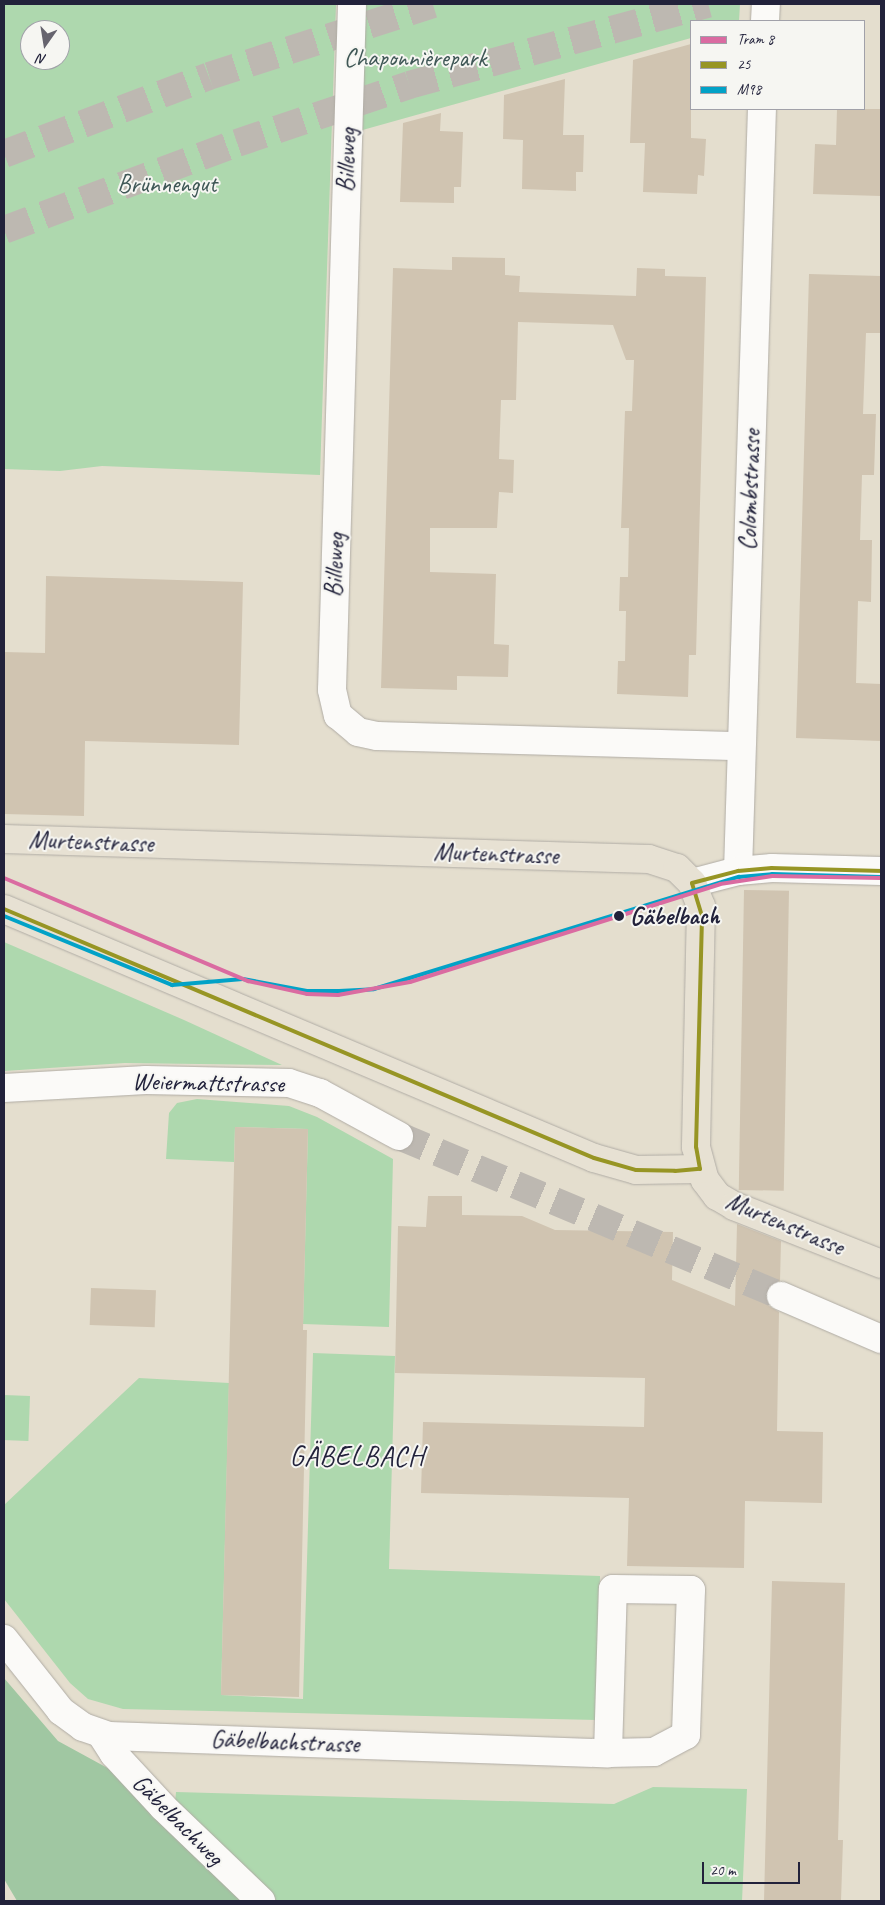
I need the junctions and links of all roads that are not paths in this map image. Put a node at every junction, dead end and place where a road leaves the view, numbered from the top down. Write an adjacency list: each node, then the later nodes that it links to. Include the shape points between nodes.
1 (352, 4): 5 (street, Billeweg, via 332,690 338,715 358,732 377,736)
2 (766, 4): 3 (street)
3 (765, 20)
4 (762, 110): 5 (street, Colombstrasse)
5 (741, 746): 7 (street, Colombstrasse)
6 (4, 839): 9 (main road, Murtenstrasse, via 649,859 677,868)
7 (738, 871): 8 (street, via 772,868); 9 (street)
8 (881, 871)
9 (692, 882): 13 (main road, Murtenstrasse, via 702,916 696,1147)
10 (4, 909): 13 (main road, Murtenstrasse, via 601,1161 636,1170)
11 (4, 1088): 12 (street, Weiermattstrasse, via 146,1080 289,1084 320,1093)
12 (399, 1136)
13 (700, 1169): 14 (main road, Murtenstrasse, via 711,1189 726,1202)
14 (881, 1264)
15 (781, 1296): 16 (street)
16 (881, 1339)
17 (4, 1639): 18 (street, Gäbelbachstrasse, via 62,1711 76,1723)
18 (101, 1734): 19 (street, Gäbelbachstrasse, via 128,1738); 20 (street, Gäbelbachweg, via 114,1754 163,1806)
19 (608, 1753): 19 (street, Gäbelbachstrasse, via 654,1752 686,1735 690,1590 613,1589)
20 (261, 1901)

